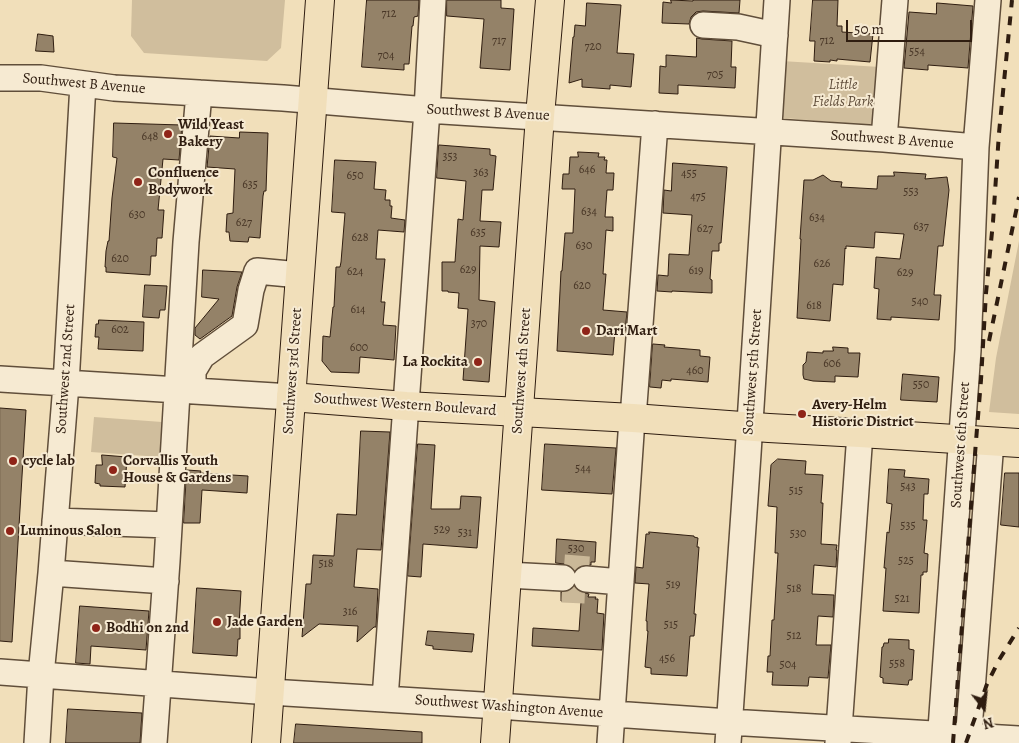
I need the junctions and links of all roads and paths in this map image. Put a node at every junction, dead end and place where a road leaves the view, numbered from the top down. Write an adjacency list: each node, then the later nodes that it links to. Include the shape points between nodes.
1 (320, 0): 12 (main road, Southwest 3rd Street)
2 (433, 0): 13 (street)
3 (550, 0): 14 (main road, Southwest 4th Street)
4 (777, 0): 8 (street, Southwest 5th Street)
5 (895, 0): 17 (street)
6 (988, 0): 18 (street, Southwest 6th Street)
7 (703, 25): 8 (street, via 738,27)
8 (774, 35): 16 (street, Southwest 5th Street)
9 (0, 78): 10 (street, Southwest B Avenue, via 40,78)
10 (83, 84): 11 (street, Southwest B Avenue); 21 (street, Southwest 2nd Street)
11 (199, 94): 12 (street, Southwest B Avenue); 22 (street, via 186,242)
12 (313, 101): 13 (street, Southwest B Avenue); 19 (main road, Southwest 3rd Street)
13 (427, 110): 14 (street, Southwest B Avenue); 24 (street)
14 (540, 116): 15 (street, Southwest B Avenue); 25 (main road, Southwest 4th Street)
15 (655, 124): 16 (street, Southwest B Avenue); 26 (street)
16 (768, 132): 17 (street, Southwest B Avenue); 27 (street, Southwest 5th Street)
17 (884, 139): 18 (street, Southwest B Avenue)
18 (976, 146): 29 (street, Southwest 6th Street)
19 (300, 275): 22 (street, via 257,271 244,325 202,356); 23 (main road, Southwest 3rd Street)
20 (0, 380): 21 (street, Southwest Western Boulevard)
21 (66, 384): 22 (street, Southwest Western Boulevard); 32 (street, Southwest 2nd Street)
22 (185, 390): 23 (street, Southwest Western Boulevard); 33 (street)
23 (291, 397): 24 (main road, Southwest Western Boulevard); 41 (main road, Southwest 3rd Street)
24 (406, 406): 25 (main road, Southwest Western Boulevard); 42 (street)
25 (519, 412): 26 (main road, Southwest Western Boulevard); 35 (main road, Southwest 4th Street)
26 (632, 418): 27 (main road, Southwest Western Boulevard); 37 (street)
27 (749, 427): 28 (main road, Southwest Western Boulevard); 45 (street, Southwest 5th Street)
28 (860, 432): 29 (main road, Southwest Western Boulevard); 46 (street)
29 (961, 440): 30 (main road, Southwest Western Boulevard); 47 (street, Southwest 6th Street)
30 (991, 441): 31 (main road, Southwest Western Boulevard); 48 (street, Southwest 6th Street)
31 (1019, 443)
32 (55, 521): 33 (street); 34 (street, Southwest 2nd Street)
33 (169, 525): 36 (street)
34 (51, 573): 36 (street); 39 (street, Southwest 2nd Street)
35 (507, 575): 37 (street); 43 (main road, Southwest 4th Street)
36 (166, 581): 40 (street)
37 (621, 582): 44 (street)
38 (0, 672): 39 (street, Southwest Washington Avenue)
39 (42, 675): 40 (street, Southwest Washington Avenue); 50 (street, Southwest 2nd Street)
40 (158, 684): 41 (street, Southwest Washington Avenue); 51 (street)
41 (270, 692): 42 (street, Southwest Washington Avenue); 52 (main road, Southwest 3rd Street)
42 (385, 699): 43 (street, Southwest Washington Avenue)
43 (498, 706): 44 (street, Southwest Washington Avenue); 53 (main road, Southwest 4th Street)
44 (612, 714): 45 (street, Southwest Washington Avenue); 54 (street)
45 (728, 733): 46 (street, Southwest Washington Avenue)
46 (839, 736): 47 (street, Southwest Washington Avenue)
47 (941, 739): 48 (street, Southwest Washington Avenue)
48 (968, 739): 49 (street, Southwest Washington Avenue)
49 (1019, 739)
50 (37, 743)
51 (154, 743)
52 (266, 743)
53 (495, 743)
54 (610, 743)

